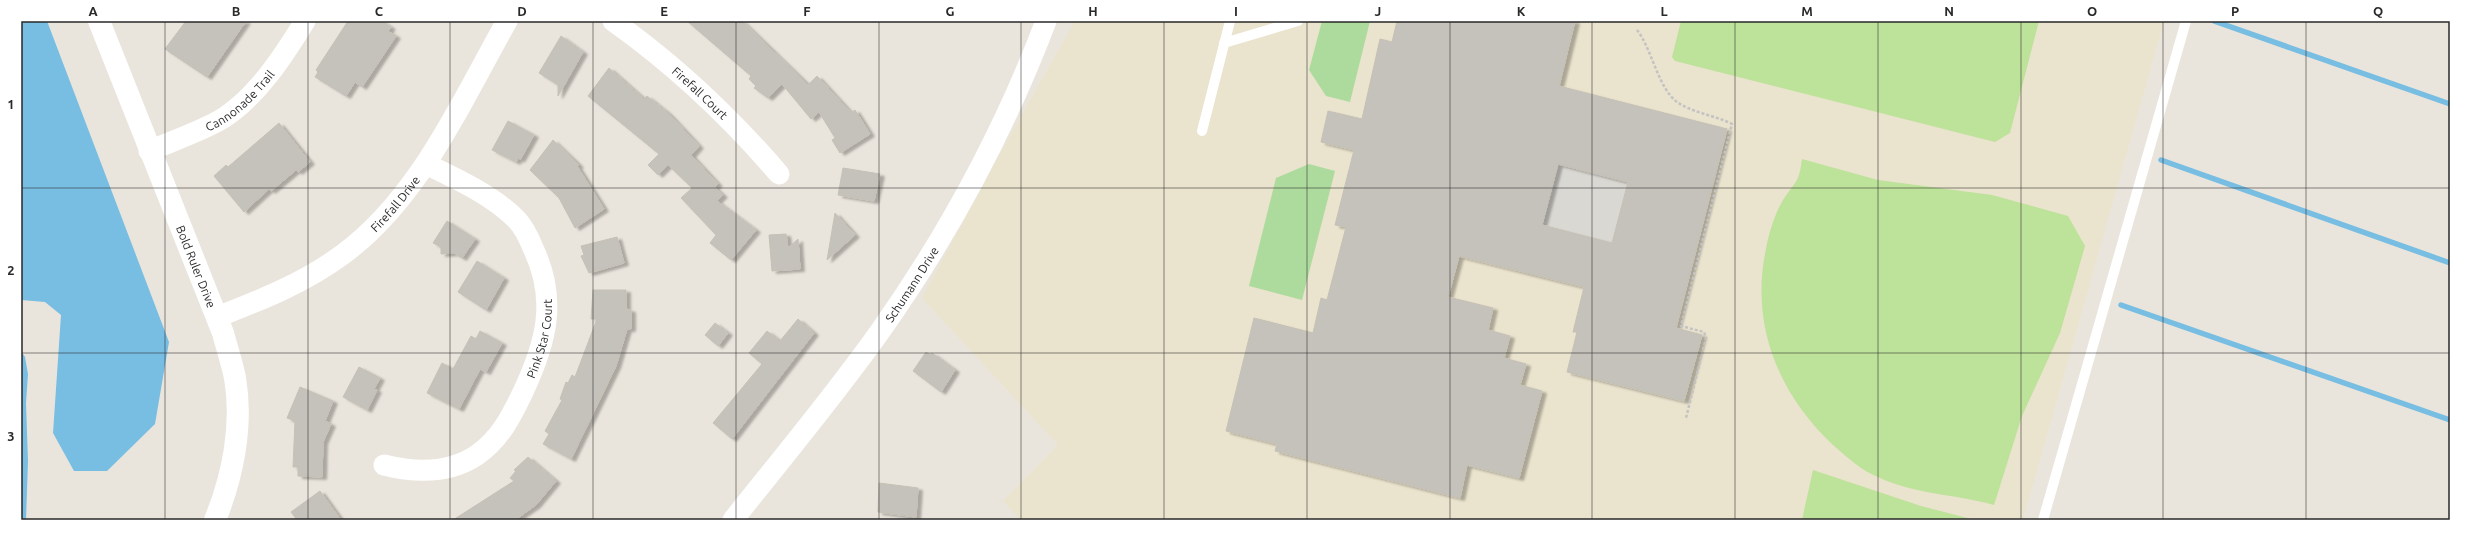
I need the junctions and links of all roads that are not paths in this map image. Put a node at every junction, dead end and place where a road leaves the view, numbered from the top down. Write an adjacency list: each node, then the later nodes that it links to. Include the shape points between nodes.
1 (98, 21): 11 (street, Bold Ruler Drive)
2 (305, 21): 11 (street, Cannonade Trail, via 272,71 225,117)
3 (506, 21): 12 (street, Firefall Drive)
4 (613, 21): 13 (street, Firefall Court, via 712,102 750,139)
5 (1046, 21): 17 (street, Schumann Drive, via 996,134 951,220 918,275 834,394)
6 (1230, 21): 9 (lane)
7 (1298, 21): 9 (lane)
8 (2186, 21): 18 (lane)
9 (1224, 43): 10 (lane)
10 (1202, 131)
11 (149, 151): 14 (street, Bold Ruler Drive)
12 (426, 164): 14 (street, Firefall Drive, via 386,216 342,255 289,287); 15 (street, Pink Star Court, via 489,198 517,220 538,258 544,277 547,301 545,336 538,359 511,418 493,442 462,463 442,469 404,470)
13 (780, 174)
14 (217, 317): 16 (street, Bold Ruler Drive, via 235,378 237,404 231,472)
15 (384, 465)
16 (215, 520)
17 (732, 520)
18 (2044, 520)

